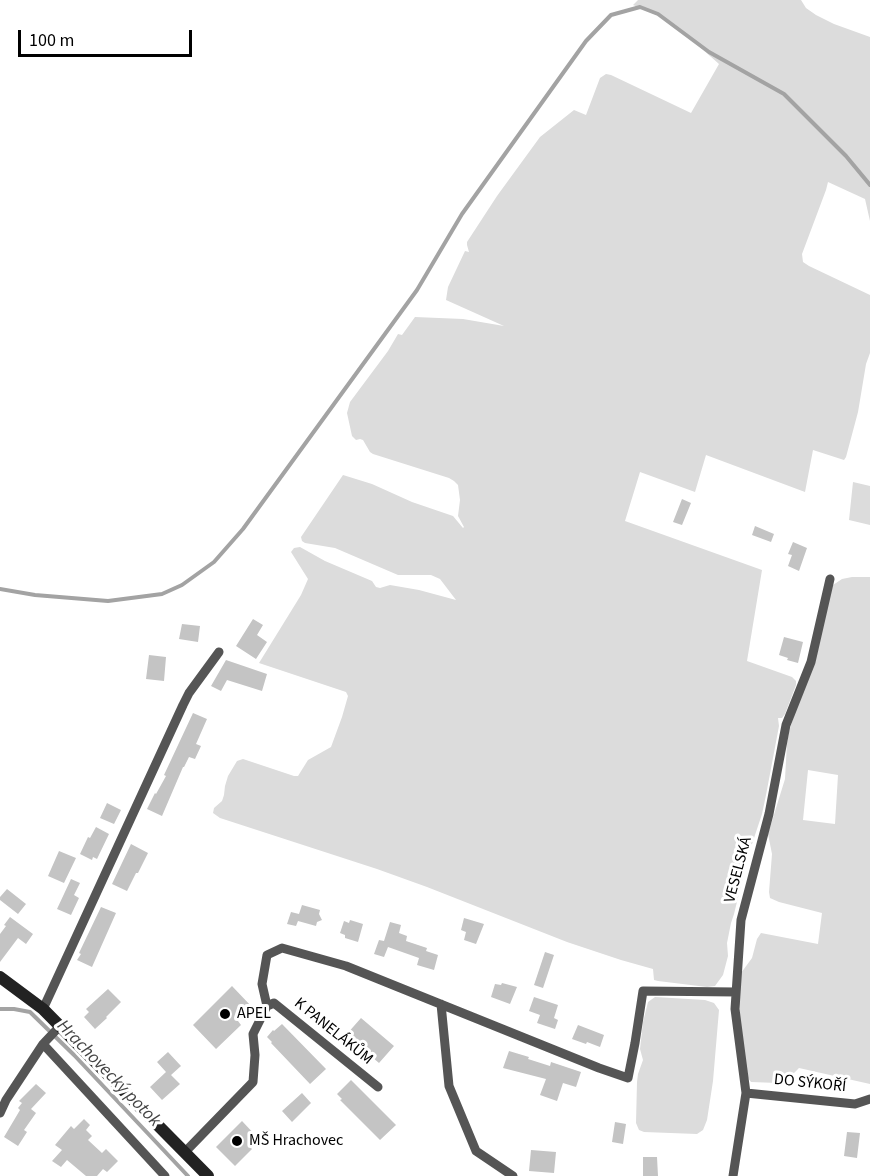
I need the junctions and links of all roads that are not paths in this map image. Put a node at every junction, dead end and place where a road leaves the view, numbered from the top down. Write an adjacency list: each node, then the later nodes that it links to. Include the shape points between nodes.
1 (830, 579): 4 (street, VESELSKÁ, via 810,662 786,725 769,814 741,920)
2 (219, 652): 7 (street, via 183,705)
3 (0, 977): 7 (street)
4 (736, 992): 5 (street, via 644,991 628,1078); 10 (street, VESELSKÁ)
5 (441, 1004): 6 (street, via 346,966 282,948 267,955 262,984); 16 (street, via 449,1086 476,1151)
6 (267, 1006): 9 (street, K PANELÁKŮM, via 274,1003); 13 (street, K PANELÁKŮM, via 253,1034 254,1082)
7 (43, 1009): 8 (street)
8 (52, 1034): 12 (street); 13 (street); 14 (street)
9 (378, 1087)
10 (746, 1093): 11 (street, DO SÝKOŘÍ, via 855,1104); 17 (street, VESELSKÁ)
11 (870, 1099)
12 (0, 1113)
13 (185, 1152): 15 (street)
14 (165, 1176)
15 (208, 1176)
16 (513, 1176)
17 (733, 1176)

